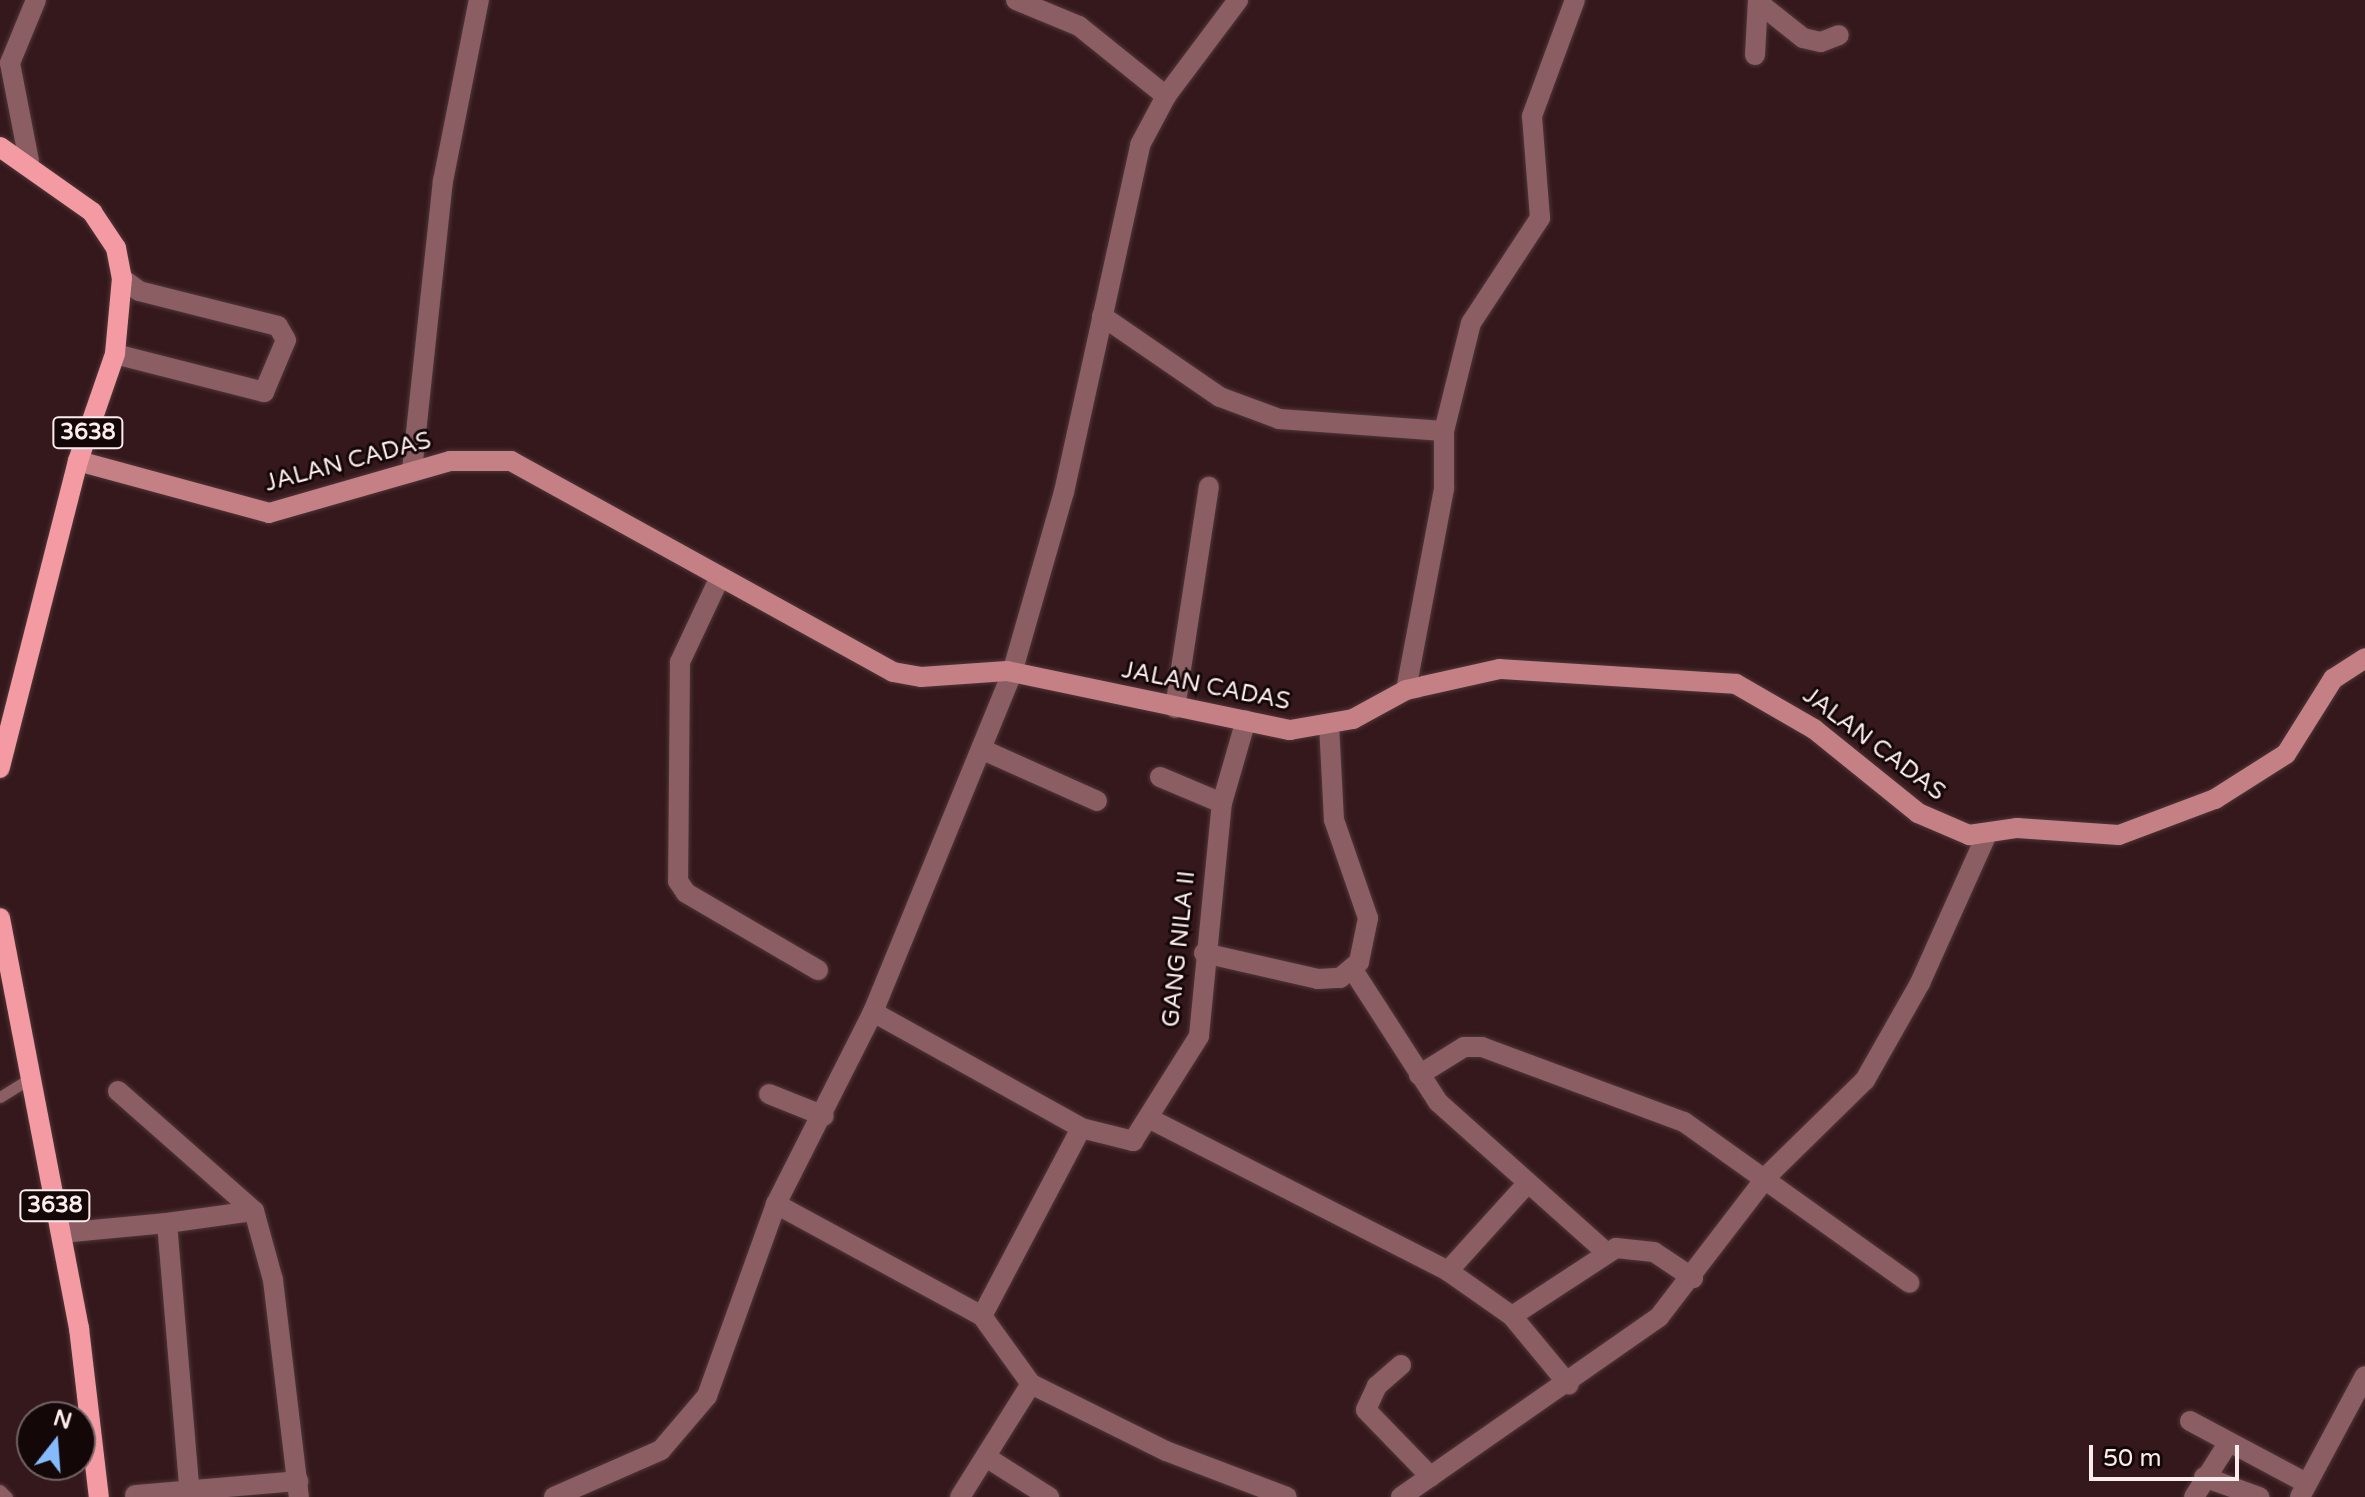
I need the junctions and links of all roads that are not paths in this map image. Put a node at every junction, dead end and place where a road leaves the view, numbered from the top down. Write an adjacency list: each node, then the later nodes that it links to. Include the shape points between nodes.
1 (36, 0): 12 (street, via 10,63)
2 (479, 0): 18 (street, via 443,181)
3 (1016, 0): 7 (street)
4 (1238, 0): 10 (street)
5 (1575, 0): 16 (street, via 1532,116 1537,228 1471,323)
6 (1758, 2): 8 (street, via 1803,38 1821,42); 9 (street)
7 (1050, 5): 10 (street)
8 (1839, 35)
9 (1755, 55)
10 (1166, 96): 14 (street, via 1140,145)
11 (0, 147): 12 (main road, 3638)
12 (29, 161): 13 (main road, 3638, via 92,212 116,248)
13 (122, 278): 15 (main road, 3638); 15 (street, via 139,291 278,326 286,340 264,392)
14 (1102, 316): 16 (street, via 1220,397 1279,419); 22 (street, via 1064,492)
15 (115, 354): 17 (main road, 3638)
16 (1444, 431): 23 (street, via 1435,547)
17 (78, 461): 18 (street, JALAN CADAS, via 269,513); 28 (main road, 3638)
18 (412, 470): 20 (street, JALAN CADAS, via 482,458 535,469 615,524)
19 (1209, 487): 24 (street)
20 (719, 579): 22 (street, JALAN CADAS, via 893,672); 35 (street, via 680,662 678,881 686,893)
21 (2365, 658): 32 (street, JALAN CADAS, via 2333,679 2286,754 2215,799 2119,835 2017,828)
22 (1012, 673): 24 (street, JALAN CADAS); 27 (street)
23 (1406, 690): 26 (street, JALAN CADAS); 32 (street, JALAN CADAS, via 1526,667 1736,684 1814,729 1952,834)
24 (1175, 708): 25 (street, JALAN CADAS)
25 (1246, 720): 26 (street, JALAN CADAS, via 1290,730); 31 (street, GANG NILA II)
26 (1329, 726): 36 (street, via 1334,820 1368,918 1365,948)
27 (981, 749): 30 (street); 37 (street)
28 (0, 768)
29 (1160, 777): 31 (street)
30 (1097, 801)
31 (1222, 803): 34 (street, GANG NILA II)
32 (1987, 834): 46 (street, via 1893,1038 1841,1109)
33 (0, 918): 39 (main road, 3638)
34 (1204, 953): 36 (street, via 1318,979); 44 (street, GANG NILA II, via 1202,1029)
35 (818, 970)
36 (1353, 970): 38 (street)
37 (873, 1012): 43 (street); 45 (street)
38 (1419, 1075): 46 (street, via 1464,1047 1482,1047 1684,1122); 47 (street, via 1463,1129)
39 (29, 1079): 42 (lane); 51 (main road, 3638)
40 (118, 1091): 49 (street)
41 (769, 1094): 43 (street)
42 (0, 1097)
43 (824, 1116): 48 (street)
44 (1150, 1119): 45 (street, GANG NILA II, via 1126,1143); 53 (street)
45 (1081, 1128): 56 (street)
46 (1767, 1176): 54 (street); 55 (street)
47 (1527, 1184): 52 (street); 53 (street)
48 (776, 1204): 56 (street); 74 (street, via 707,1396 682,1430 635,1466)
49 (254, 1211): 50 (street); 67 (street, via 273,1280)
50 (167, 1223): 51 (street); 70 (street)
51 (61, 1233): 73 (main road, 3638)
52 (1606, 1252): 54 (street, via 1641,1248); 57 (street)
53 (1448, 1271): 57 (street)
54 (1693, 1278): 61 (street, via 1659,1317)
55 (1910, 1283)
56 (982, 1316): 60 (street)
57 (1512, 1316): 61 (street)
58 (1401, 1365): 65 (street, via 1377,1386 1366,1410)
59 (2365, 1376): 69 (street)
60 (1031, 1384): 64 (street); 77 (street, via 1166,1451)
61 (1569, 1385): 65 (street)
62 (2190, 1421): 63 (street)
63 (2227, 1445): 66 (street); 69 (street)
64 (986, 1457): 75 (street); 76 (street)
65 (1431, 1477): 78 (street)
66 (2204, 1477): 79 (street); 80 (street)
67 (299, 1489): 70 (street)
68 (0, 1490): 72 (lane)
69 (2303, 1490)
70 (190, 1493): 71 (street)
71 (135, 1495)
72 (7, 1497)
73 (99, 1497)
74 (554, 1497)
75 (960, 1497)
76 (1049, 1497)
77 (1287, 1497)
78 (1401, 1497)
79 (2194, 1497)
80 (2259, 1497)

